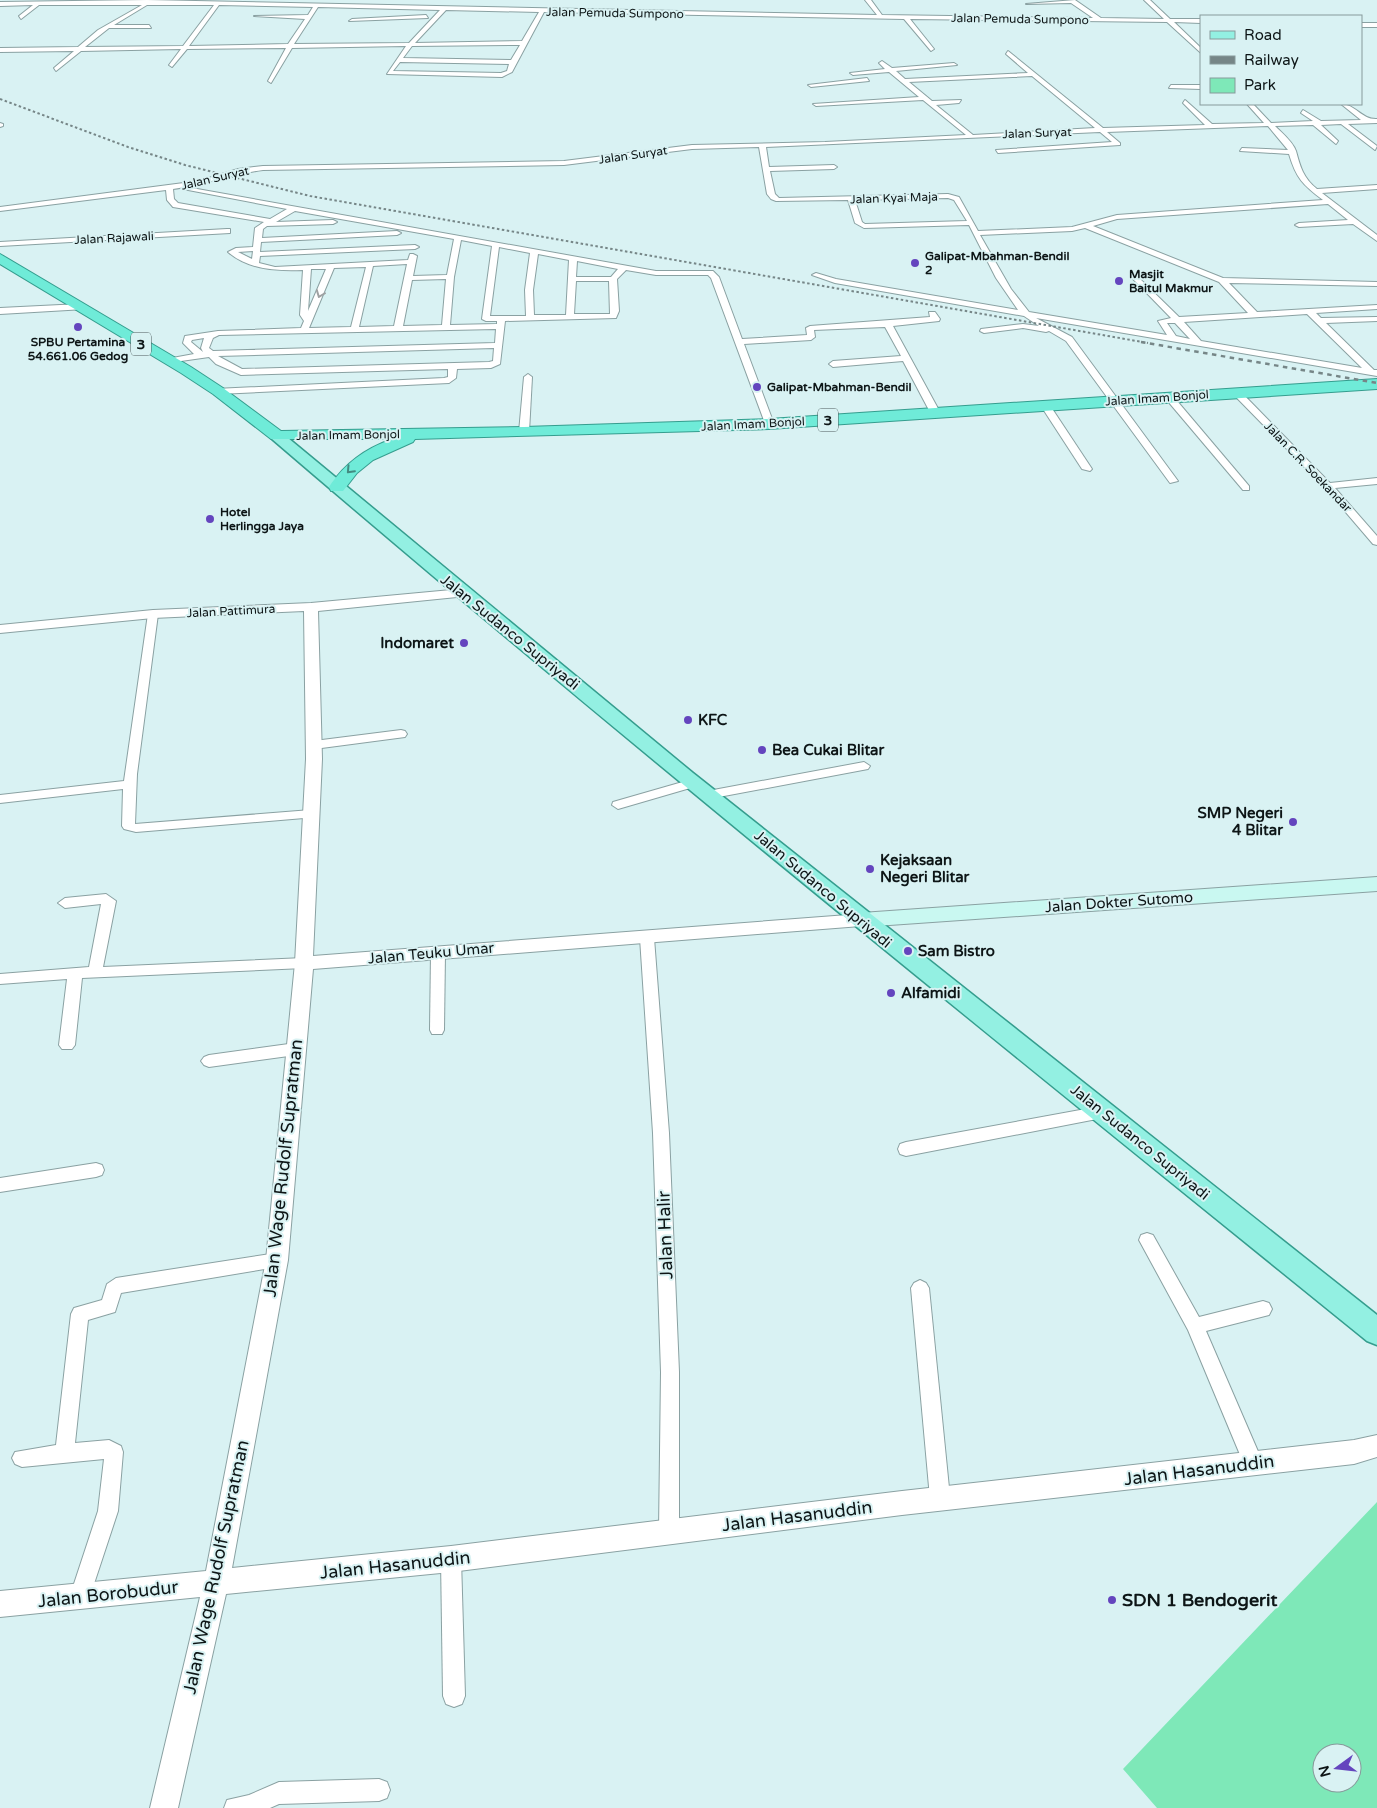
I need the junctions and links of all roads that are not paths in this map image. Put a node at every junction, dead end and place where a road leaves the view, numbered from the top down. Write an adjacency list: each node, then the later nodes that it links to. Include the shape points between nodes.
1 (269, 0): 10 (street)
2 (506, 0): 14 (street)
3 (868, 0): 20 (street)
4 (1148, 0): 24 (street)
5 (1072, 1): 11 (street); 22 (street)
6 (41, 2): 7 (street, Jalan Pemuda Sumpono); 9 (street, Jalan Pemuda Sumpono); 17 (street)
7 (147, 2): 8 (street, Jalan Pemuda Sumpono); 28 (street)
8 (218, 3): 10 (street, Jalan Pemuda Sumpono); 33 (street)
9 (0, 4)
10 (264, 4): 12 (street, Jalan Pemuda Sumpono)
11 (1028, 4)
12 (317, 5): 13 (street, Jalan Pemuda Sumpono); 18 (street)
13 (444, 9): 14 (street, Jalan Pemuda Sumpono); 19 (street)
14 (500, 10): 15 (street, Jalan Pemuda Sumpono)
15 (542, 11): 20 (street, Jalan Pemuda Sumpono); 30 (street)
16 (257, 16): 18 (street)
17 (21, 17)
18 (308, 17): 32 (street)
19 (436, 17): 23 (street); 31 (street)
20 (881, 17): 21 (street, Jalan Pemuda Sumpono)
21 (906, 17): 22 (street, Jalan Pemuda Sumpono); 34 (street)
22 (1100, 20): 24 (street, Jalan Pemuda Sumpono)
23 (352, 21)
24 (1170, 21): 25 (street, Jalan Pemuda Sumpono); 35 (street)
25 (1200, 22)
26 (1362, 24): 27 (street)
27 (1377, 25)
28 (107, 27): 29 (street); 37 (street)
29 (149, 27)
30 (525, 43): 31 (street); 40 (street)
31 (411, 44): 32 (street); 39 (street)
32 (290, 46): 33 (street); 51 (street)
33 (184, 47): 37 (street); 42 (street)
34 (930, 49)
35 (1200, 49)
36 (0, 50): 37 (street)
37 (76, 50): 44 (street)
38 (1008, 53): 47 (street)
39 (398, 60): 40 (street); 40 (street, via 390,73 502,75 509,72)
40 (513, 62)
41 (882, 63): 45 (street)
42 (172, 65)
43 (954, 65): 45 (street)
44 (56, 69)
45 (890, 69): 46 (street); 49 (street)
46 (853, 73)
47 (1033, 74): 49 (street); 69 (street)
48 (892, 78): 49 (street)
49 (902, 79): 55 (street)
50 (875, 80): 52 (street)
51 (271, 81)
52 (811, 85)
53 (1171, 87): 54 (street)
54 (1200, 87)
55 (926, 98): 58 (street); 59 (street)
56 (958, 101): 59 (street)
57 (1185, 102): 68 (street)
58 (816, 104)
59 (934, 104): 70 (street)
60 (1251, 105): 67 (street)
61 (1345, 105): 64 (street)
62 (1303, 112): 66 (street)
63 (1343, 122): 64 (street); 66 (street); 73 (street)
64 (1368, 122): 65 (street)
65 (1377, 122)
66 (1318, 123): 67 (street); 71 (street)
67 (1270, 124): 68 (street, Jalan Suryat); 76 (street)
68 (1210, 126): 69 (street, Jalan Suryat)
69 (1101, 130): 70 (street, Jalan Suryat); 75 (street, via 1118,144)
70 (971, 136): 72 (street, Jalan Suryat)
71 (1336, 142)
72 (762, 146): 78 (street, Jalan Kyai Maja); 80 (street, Jalan Suryat, via 678,148 564,163 263,168)
73 (1375, 148)
74 (1242, 150): 76 (street)
75 (998, 151)
76 (1294, 152): 81 (street, via 1300,177)
77 (834, 167): 78 (street)
78 (766, 169): 82 (street, Jalan Kyai Maja, via 771,194 778,200)
79 (1377, 186): 81 (street)
80 (171, 187): 84 (street, via 173,203); 85 (street); 86 (street, Jalan Suryat)
81 (1314, 190): 83 (street)
82 (851, 199): 91 (street, Jalan Kyai Maja, via 954,196); 91 (street, via 859,223 864,226)
83 (1328, 202): 90 (street); 92 (street, via 1117,217)
84 (187, 208): 87 (street); 87 (street, via 191,216)
85 (294, 208): 88 (street); 89 (street)
86 (0, 209)
87 (234, 214): 89 (street)
88 (359, 221): 89 (street); 95 (street)
89 (267, 222): 102 (street, via 259,228)
90 (1354, 222): 93 (street); 98 (street)
91 (972, 223): 96 (street, Jalan Kyai Maja)
92 (1090, 225): 96 (street, via 1065,230); 118 (street)
93 (1299, 225)
94 (227, 231): 99 (street, Jalan Rajawali)
95 (418, 232): 97 (street); 101 (street); 102 (street)
96 (975, 233): 124 (street, Jalan Kyai Maja)
97 (458, 239): 100 (street); 113 (street)
98 (1377, 239)
99 (0, 244)
100 (496, 245): 103 (street); 133 (street)
101 (415, 247): 102 (street); 106 (street)
102 (256, 248): 107 (street); 107 (street, via 232,252)
103 (534, 252): 105 (street); 128 (street, via 529,290)
104 (0, 258): 120 (highway, 3)
105 (573, 259): 111 (street); 116 (street)
106 (411, 262): 108 (street); 115 (street)
107 (255, 264): 110 (street, via 268,269)
108 (370, 264): 109 (street); 140 (street)
109 (331, 266): 110 (street); 131 (street, one-way to 131, via 312,315)
110 (308, 267): 131 (street, via 304,315)
111 (624, 268): 117 (street); 145 (street, via 662,274 700,272 712,275)
112 (816, 276): 124 (street)
113 (450, 277): 115 (street); 136 (street)
114 (1136, 277): 130 (street)
115 (407, 278): 138 (street)
116 (571, 280): 117 (street); 127 (street)
117 (613, 280): 127 (street, via 613,316)
118 (1222, 280): 119 (street); 126 (street)
119 (1377, 284)
120 (81, 307): 122 (street); 151 (highway, 3)
121 (1377, 307): 123 (street)
122 (0, 311)
123 (1308, 311): 126 (street); 132 (street)
124 (1026, 312): 137 (street, Jalan Kyai Maja); 144 (street)
125 (932, 314): 135 (street, via 936,320)
126 (1255, 315): 130 (street)
127 (570, 317): 128 (street)
128 (530, 318): 134 (street)
129 (1377, 318): 132 (street)
130 (1176, 319): 144 (street, via 1162,321); 146 (street)
131 (307, 320): 141 (street)
132 (1319, 321): 155 (street)
133 (486, 322): 134 (street); 136 (street)
134 (501, 322): 147 (street)
135 (888, 324): 145 (street, via 810,328 811,337); 150 (street)
136 (446, 327): 138 (street)
137 (1051, 327): 142 (street, via 1046,330 1023,326); 161 (street, Jalan Kyai Maja, via 1069,339)
138 (398, 328): 139 (street)
139 (370, 329): 140 (street); 148 (street)
140 (354, 330): 141 (street)
141 (304, 331): 143 (street)
142 (984, 331)
143 (213, 334): 149 (street); 149 (street, via 188,338 187,343)
144 (1173, 338): 146 (street)
145 (740, 342): 164 (street)
146 (1198, 342): 155 (street)
147 (499, 345): 148 (street); 153 (street, via 494,364)
148 (366, 349): 149 (street); 154 (street)
149 (201, 355): 151 (street); 154 (street, via 241,372)
150 (906, 358): 152 (street); 163 (street)
151 (173, 361): 158 (highway, 3)
152 (834, 364)
153 (453, 366): 154 (street); 157 (street, via 452,378 446,380)
154 (362, 368): 157 (street)
155 (1375, 376): 159 (highway, Jalan Imam Bonjol / 3)
156 (528, 377): 165 (street)
157 (358, 384): 158 (street)
158 (218, 391): 167 (highway, 3)
159 (1237, 393): 160 (highway, Jalan Imam Bonjol / 3); 171 (street, Jalan C.R. Soekandar)
160 (1169, 397): 161 (highway, Jalan Imam Bonjol / 3); 173 (street)
161 (1115, 401): 162 (highway, Jalan Imam Bonjol / 3); 169 (street, Jalan Kyai Maja)
162 (1046, 406): 163 (highway, Jalan Imam Bonjol / 3); 168 (street)
163 (936, 414): 164 (highway, Jalan Imam Bonjol / 3)
164 (770, 424): 165 (highway, Jalan Imam Bonjol / 3)
165 (524, 432): 166 (highway, Jalan Imam Bonjol / 3)
166 (431, 434): 167 (highway, Jalan Imam Bonjol / 3); 172 (highway, one-way to 172, via 408,438 374,453 347,472)
167 (278, 436): 172 (main road, Jalan Sudanco Supriyadi)
168 (1087, 469)
169 (1173, 481)
170 (1377, 481): 171 (street)
171 (1328, 486): 174 (street, Jalan C.R. Soekandar)
172 (337, 487): 175 (main road, Jalan Sudanco Supriyadi)
173 (1246, 488)
174 (1377, 542)
175 (462, 593): 176 (street, Jalan Pattimura); 183 (main road, Jalan Sudanco Supriyadi)
176 (311, 607): 177 (street, Jalan Pattimura); 180 (street, Jalan Wage Rudolf Supratman)
177 (154, 614): 178 (street, Jalan Pattimura); 182 (street)
178 (0, 629)
179 (401, 734): 180 (street)
180 (314, 745): 186 (street, Jalan Wage Rudolf Supratman)
181 (864, 766): 183 (street)
182 (131, 784): 184 (street); 186 (street, via 129,826 136,828)
183 (701, 789): 185 (street); 189 (main road, Jalan Sudanco Supriyadi)
184 (0, 799)
185 (618, 805)
186 (311, 814): 192 (street, Jalan Wage Rudolf Supratman)
187 (1377, 884): 189 (main road, Jalan Dokter Sutomo)
188 (65, 903): 193 (street, via 109,901)
189 (862, 920): 190 (street, Jalan Teuku Umar); 200 (main road, Jalan Sudanco Supriyadi)
190 (647, 938): 191 (street, Jalan Teuku Umar); 215 (street, Jalan Halir, via 661,1133 670,1372)
191 (438, 953): 192 (street, Jalan Teuku Umar); 196 (street)
192 (304, 963): 193 (street, Jalan Teuku Umar); 198 (street, Jalan Wage Rudolf Supratman)
193 (95, 972): 194 (street, Jalan Teuku Umar)
194 (75, 973): 195 (street, Jalan Teuku Umar); 197 (street)
195 (0, 979)
196 (437, 1030)
197 (68, 1045)
198 (296, 1049): 199 (street); 205 (street, Jalan Wage Rudolf Supratman)
199 (209, 1061)
200 (1102, 1112): 201 (street); 209 (main road, Jalan Sudanco Supriyadi)
201 (906, 1148)
202 (96, 1170): 203 (street)
203 (0, 1185)
204 (1146, 1240): 208 (street)
205 (277, 1260): 211 (street, via 116,1286 112,1289 109,1306 80,1314); 217 (street, Jalan Wage Rudolf Supratman)
206 (920, 1288): 214 (street)
207 (1263, 1309): 208 (street)
208 (1195, 1326): 213 (street)
209 (1377, 1332)
210 (1377, 1446): 213 (street, Jalan Hasanuddin, via 1354,1452)
211 (65, 1453): 212 (street); 218 (street, via 109,1449 114,1452 108,1511)
212 (22, 1458)
213 (1253, 1462): 214 (street, Jalan Hasanuddin)
214 (940, 1498): 215 (street, Jalan Hasanuddin)
215 (668, 1532): 216 (street, Jalan Hasanuddin)
216 (451, 1559): 217 (street, Jalan Hasanuddin); 220 (street)
217 (216, 1583): 218 (street, Jalan Borobudur); 222 (street, Jalan Wage Rudolf Supratman)
218 (80, 1596): 219 (street, Jalan Borobudur)
219 (0, 1604)
220 (454, 1696)
221 (380, 1790): 223 (street, via 279,1793 249,1806)
222 (164, 1808)
223 (235, 1808)

